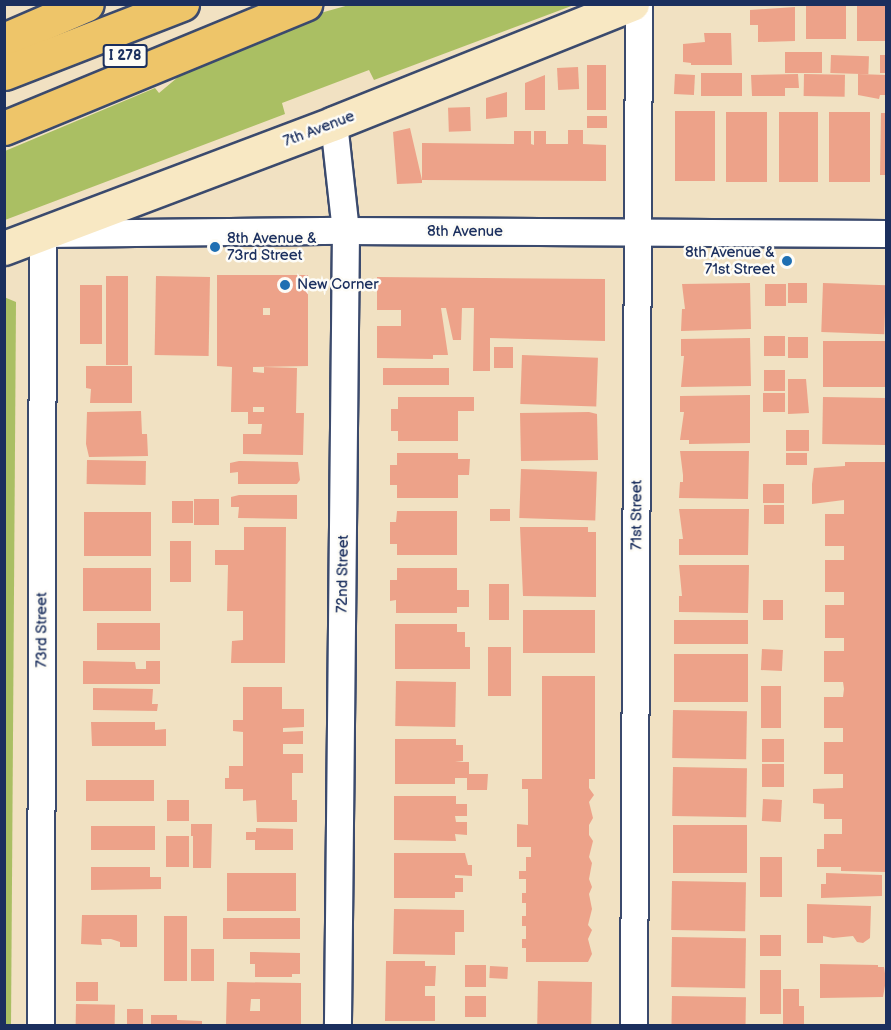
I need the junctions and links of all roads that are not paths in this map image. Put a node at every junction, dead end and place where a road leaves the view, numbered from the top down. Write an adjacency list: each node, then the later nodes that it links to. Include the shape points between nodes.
1 (87, 4): 7 (highway)
2 (182, 4): 8 (highway, I 278)
3 (246, 4): 9 (highway, I 278)
4 (305, 4): 11 (highway)
5 (632, 4): 10 (main road, 7th Avenue)
6 (639, 4): 13 (street, 71st Street)
7 (4, 40)
8 (4, 73)
9 (4, 108)
10 (334, 123): 12 (street, 72nd Street); 14 (main road, 7th Avenue)
11 (4, 128)
12 (346, 231): 13 (street, 8th Avenue); 14 (street, 8th Avenue); 18 (street, 72nd Street)
13 (639, 232): 15 (street, 8th Avenue); 19 (street, 71st Street)
14 (43, 234): 16 (main road, 7th Avenue); 17 (street, 73rd Street)
15 (886, 234)
16 (4, 248)
17 (41, 1026)
18 (338, 1026)
19 (634, 1026)

